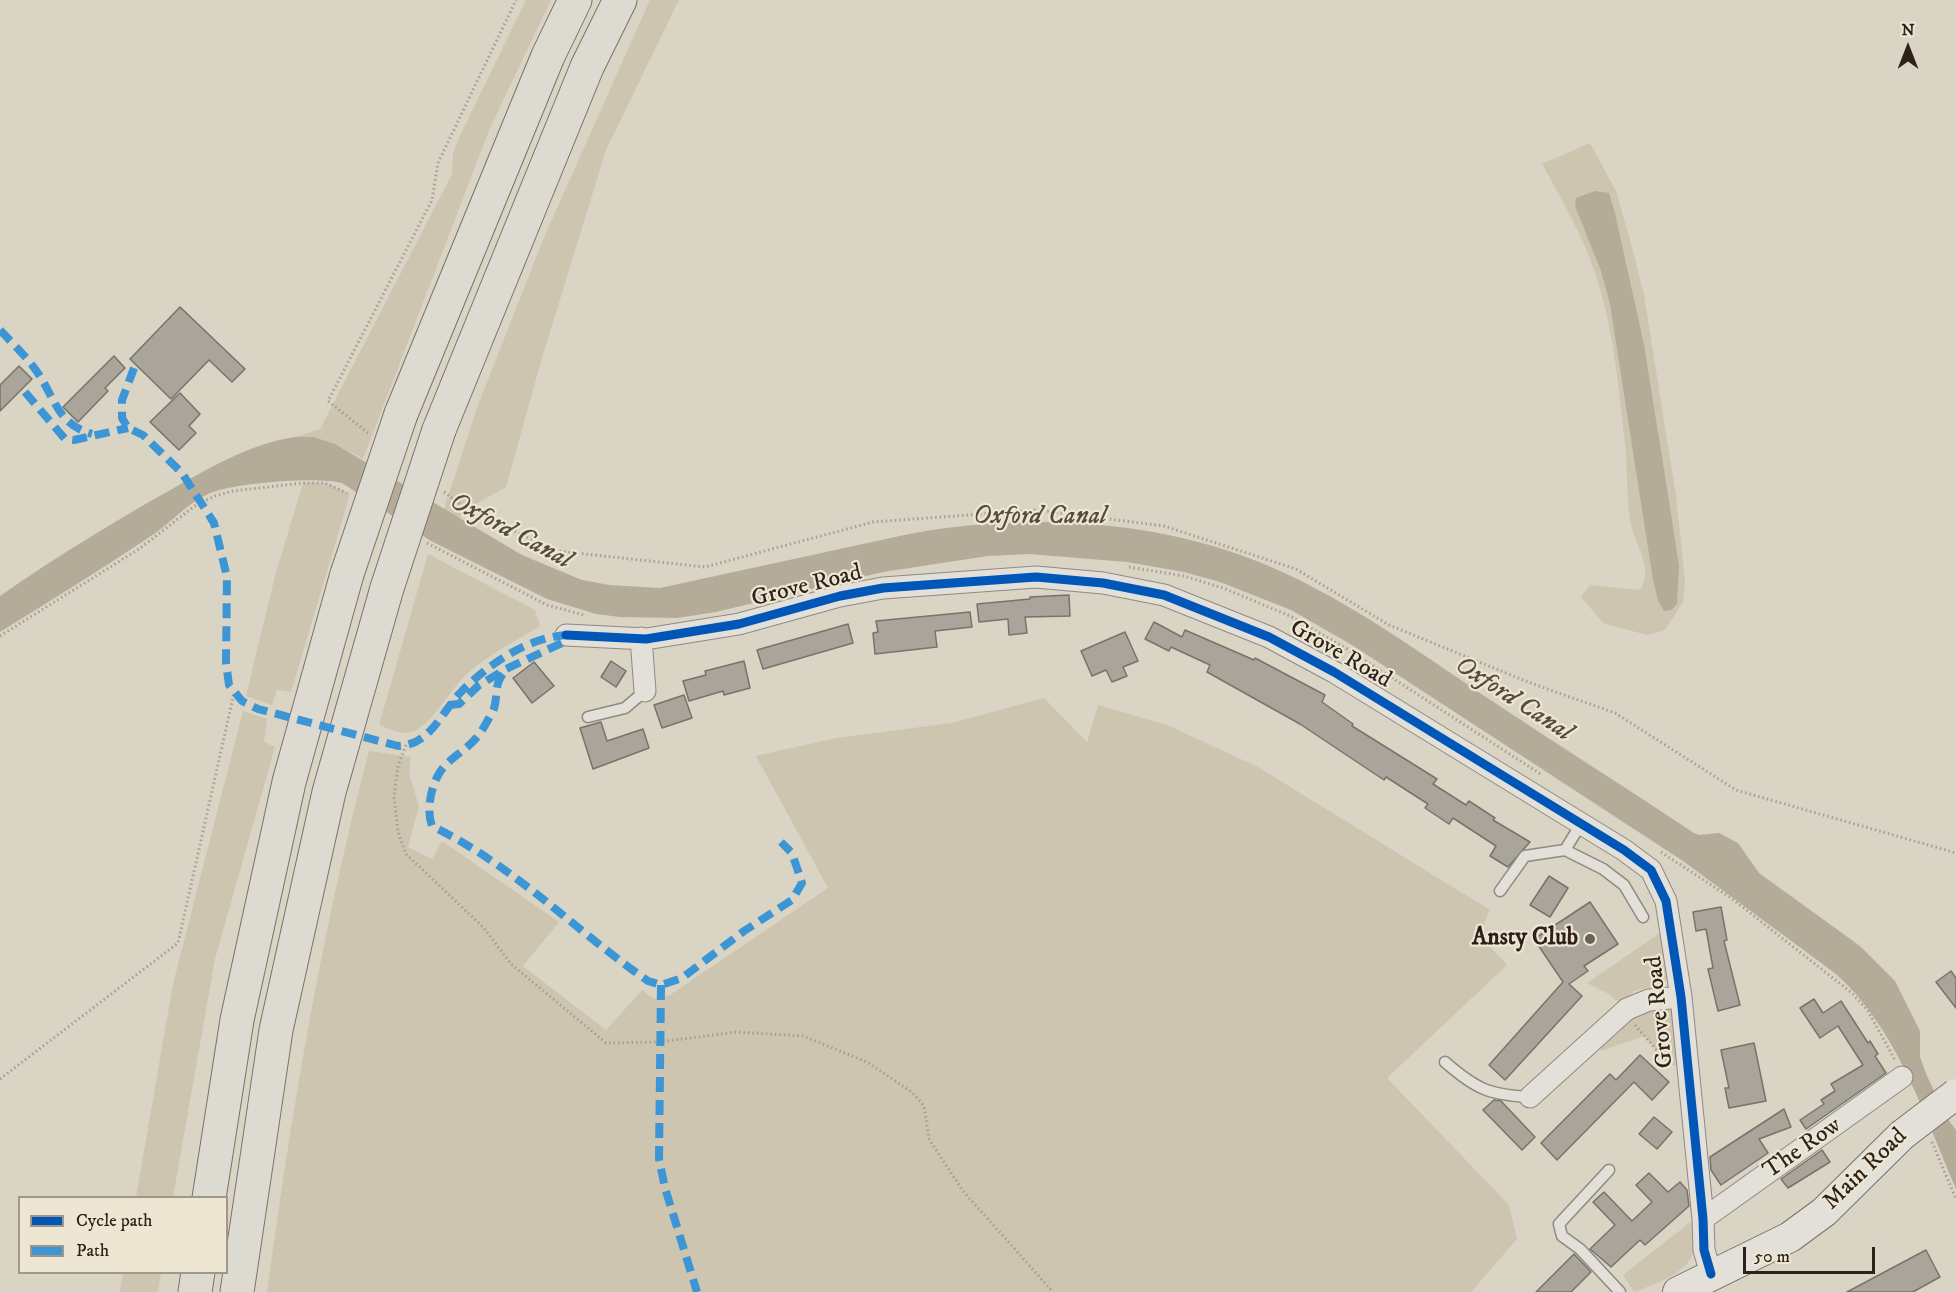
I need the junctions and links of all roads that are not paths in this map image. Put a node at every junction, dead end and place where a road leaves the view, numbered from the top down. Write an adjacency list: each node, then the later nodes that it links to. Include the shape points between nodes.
1 (575, 0): 17 (highway, bridge, via 548,56 401,414 347,574 289,782 237,1020)
2 (620, 0): 22 (highway, bridge, via 587,67 439,430 387,588 329,792 276,1030)
3 (566, 634): 4 (street, Grove Road)
4 (641, 638): 5 (street); 7 (street, Grove Road, via 739,624 883,588 1036,578 1103,583 1164,595 1269,637 1334,672)
5 (645, 691): 6 (lane, via 625,708)
6 (588, 717)
7 (1581, 824): 8 (lane); 11 (street, Grove Road, via 1640,860 1661,885)
8 (1565, 850): 9 (lane, via 1525,856); 10 (lane, via 1603,869 1624,885)
9 (1500, 891)
10 (1643, 917)
11 (1681, 997): 15 (street, via 1649,1000 1624,1012); 18 (street, Grove Road)
12 (1445, 1062): 15 (lane, via 1472,1085 1503,1096)
13 (1902, 1077): 18 (street, The Row)
14 (1956, 1094): 20 (main road, Main Road, bridge, via 1902,1135 1824,1212 1790,1237)
15 (1530, 1097)
16 (1609, 1170): 23 (lane, via 1559,1224 1567,1242 1580,1249)
17 (209, 1196)
18 (1703, 1219): 20 (street, Grove Road, via 1704,1250)
19 (198, 1274): 21 (highway)
20 (1714, 1279): 24 (main road, Main Road)
21 (195, 1292)
22 (237, 1292)
23 (1620, 1292)
24 (1678, 1292)

